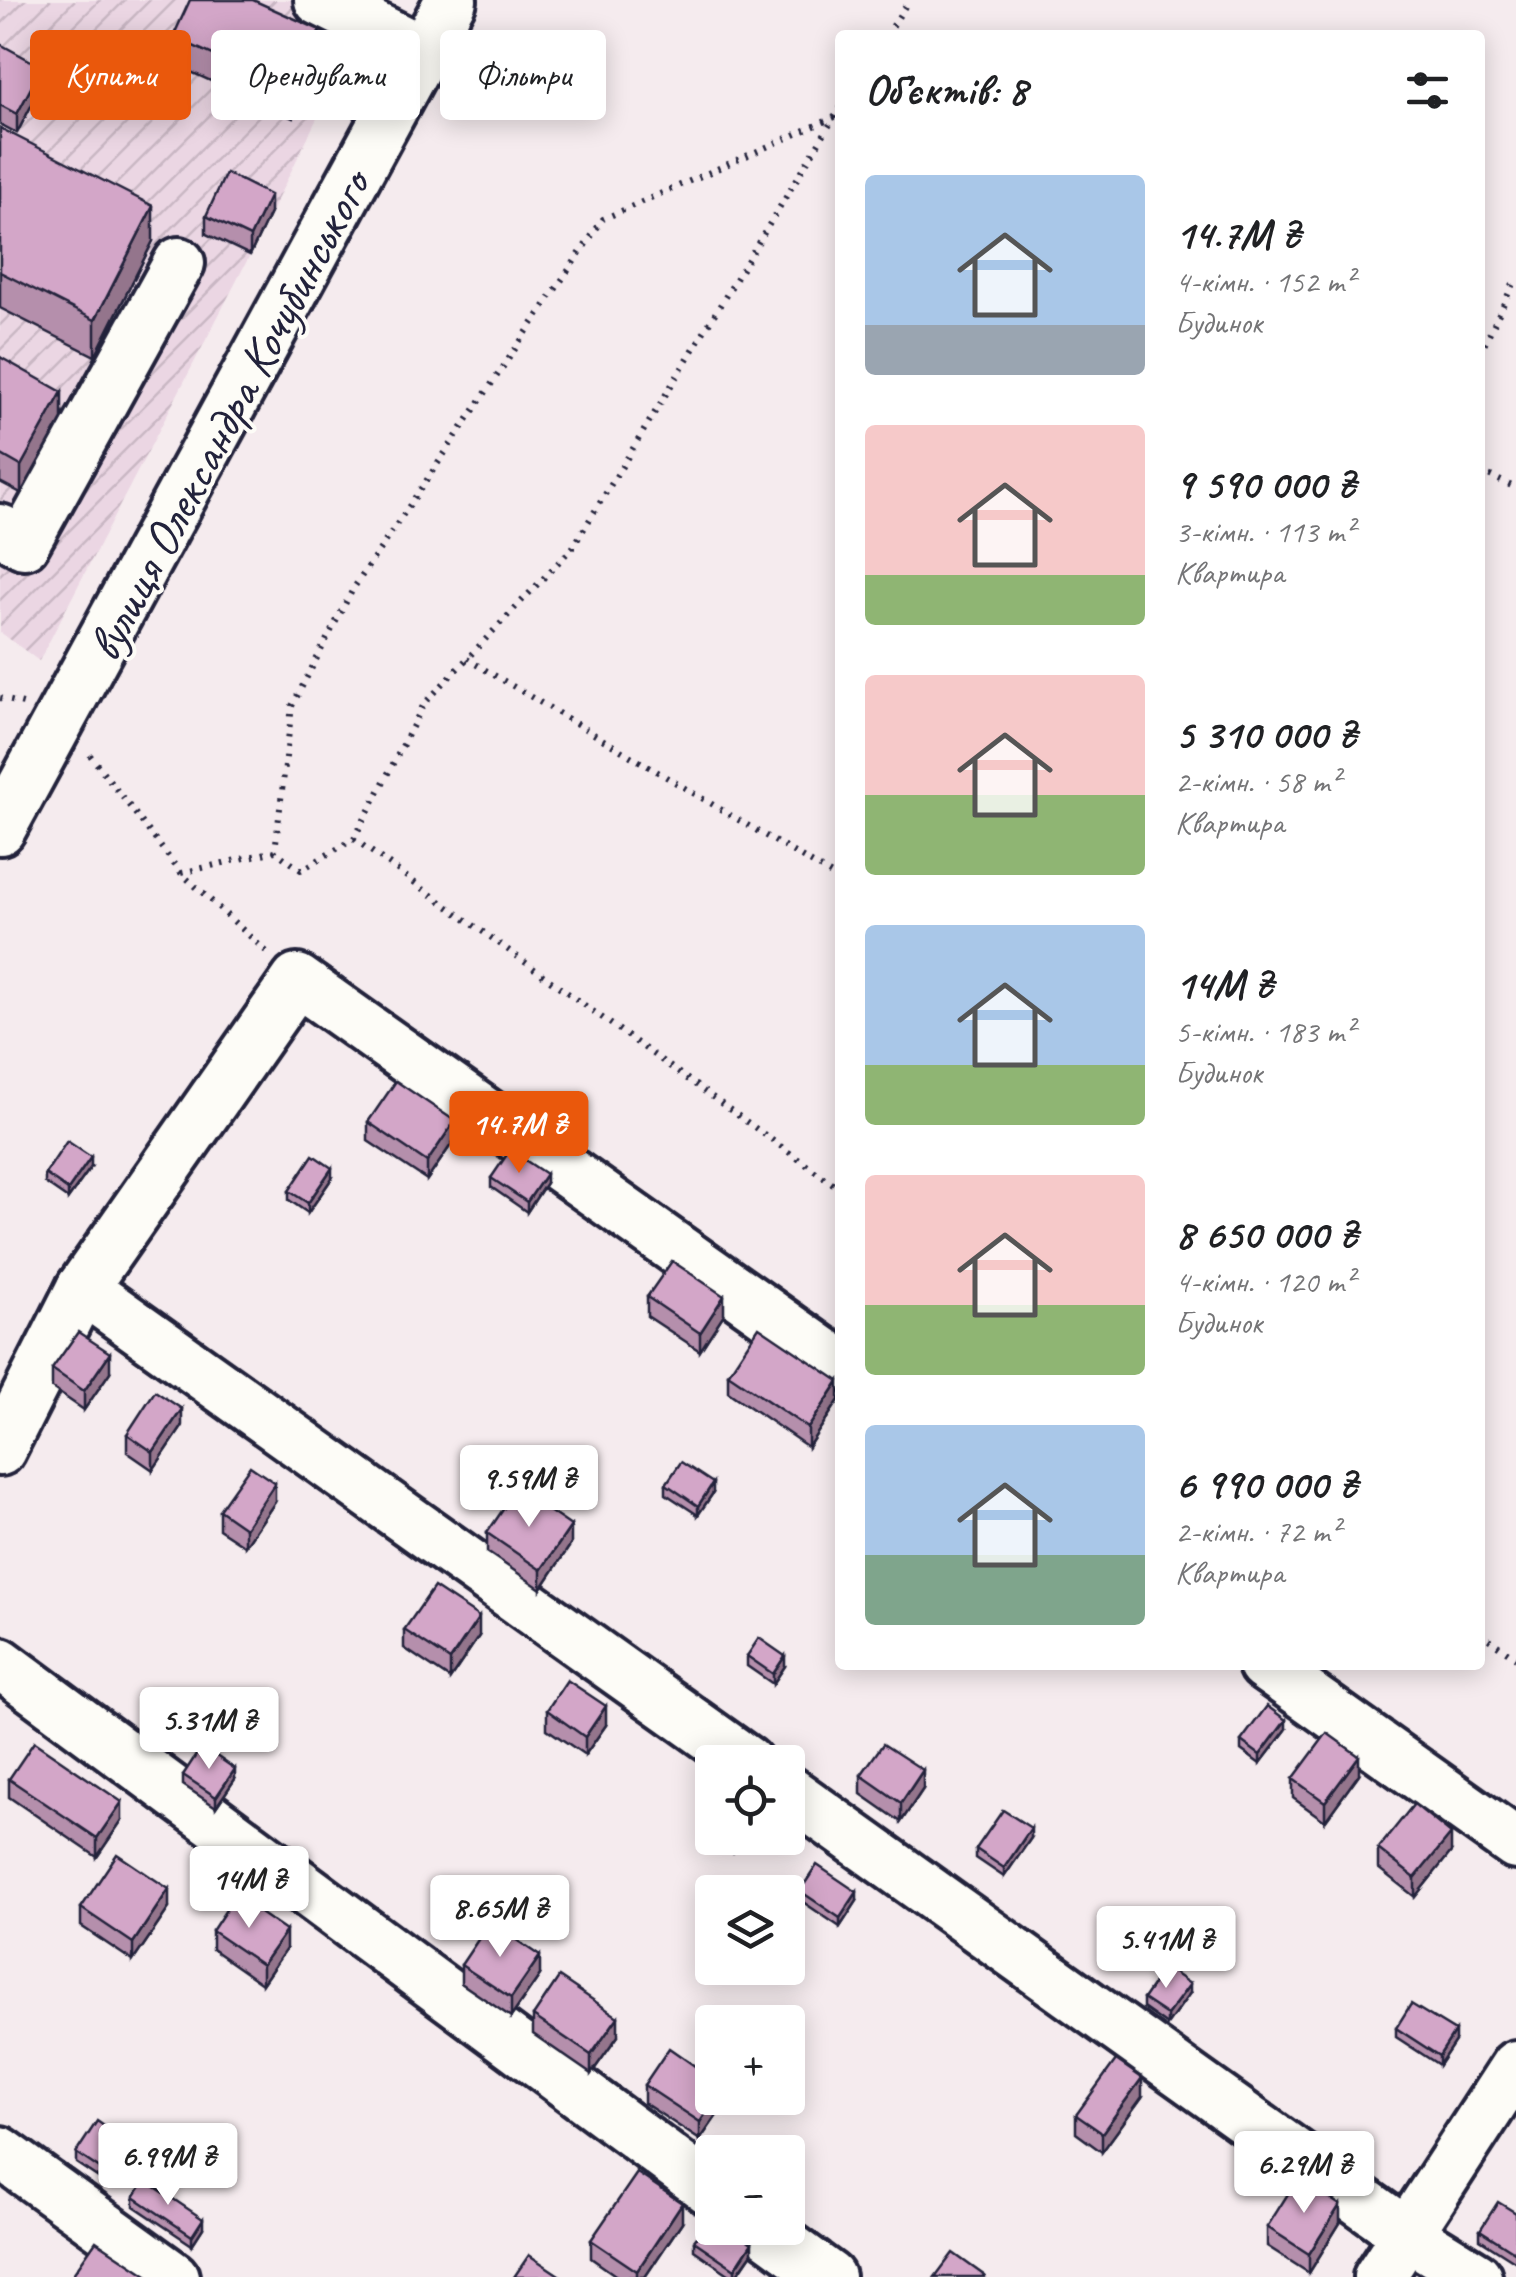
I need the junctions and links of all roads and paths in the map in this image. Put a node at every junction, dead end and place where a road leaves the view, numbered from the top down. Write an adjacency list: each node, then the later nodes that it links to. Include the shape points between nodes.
1 (320, 0): 5 (street)
2 (450, 0): 5 (street, вулиця Олександра Кочубинського)
3 (909, 0): 4 (path)
4 (890, 30)
5 (424, 52): 15 (street, вулиця Олександра Кочубинського)
6 (835, 119): 18 (path, via 603,219 354,589 292,706)
7 (835, 121): 14 (path, via 573,547)
8 (178, 263): 13 (street, via 24,543)
9 (1516, 278): 10 (path)
10 (1485, 343)
11 (1485, 473): 12 (path)
12 (1516, 488)
13 (0, 530)
14 (467, 659): 17 (path, via 424,704); 20 (path)
15 (62, 718): 16 (street, вулиця Олександра Кочубинського); 19 (path)
16 (0, 830)
17 (354, 839): 18 (path, via 300,870); 22 (path)
18 (275, 851): 19 (path)
19 (181, 873): 21 (path)
20 (835, 877)
21 (297, 980): 23 (street); 24 (street)
22 (835, 1185)
23 (82, 1288): 25 (street); 30 (street)
24 (835, 1361)
25 (0, 1450)
26 (1485, 1636): 27 (path)
27 (1516, 1658)
28 (0, 1663): 35 (street)
29 (1271, 1670): 32 (street)
30 (723, 1745)
31 (805, 1803): 36 (street)
32 (1516, 1844)
33 (1516, 2066): 36 (street)
34 (0, 2152): 38 (street)
35 (695, 2178)
36 (1408, 2235): 40 (street); 41 (street)
37 (785, 2245): 39 (street)
38 (173, 2277)
39 (829, 2277)
40 (1379, 2277)
41 (1476, 2277)

